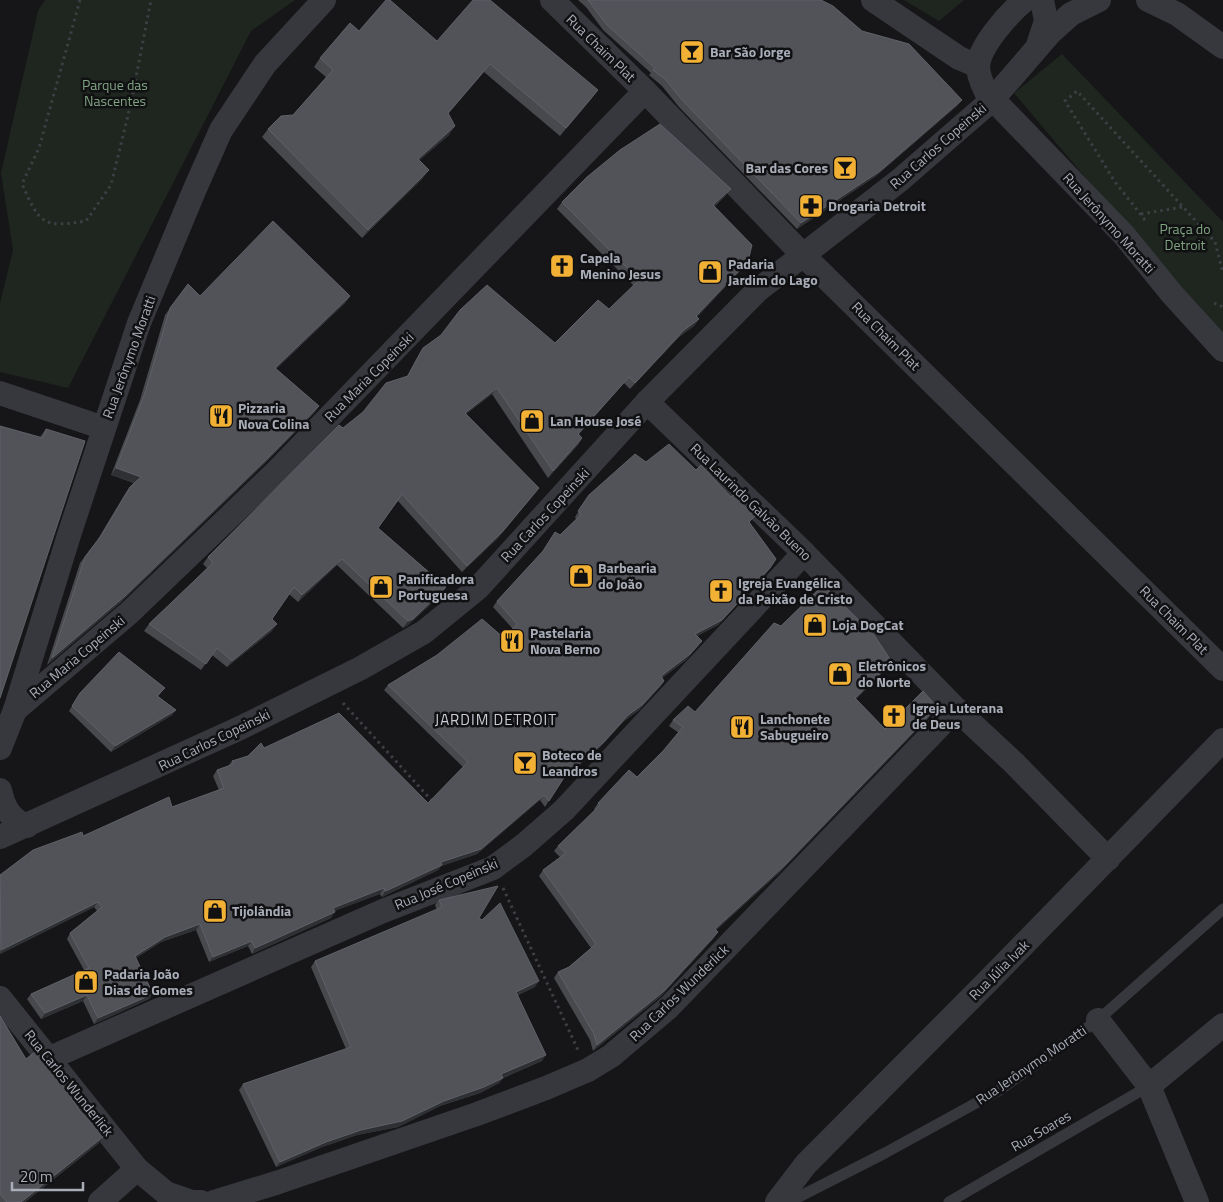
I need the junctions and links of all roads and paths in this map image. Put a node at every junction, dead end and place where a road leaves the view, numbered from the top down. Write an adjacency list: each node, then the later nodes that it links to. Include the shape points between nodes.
1 (80, 0): 2 (path, via 39,148 22,184 36,214 56,226 86,221 111,184)
2 (151, 0)
3 (324, 0): 25 (street, Rua Jerônymo Moratti, via 265,64 221,130 139,323)
4 (552, 0): 13 (street, Rua Chaim Plat)
5 (872, 0): 12 (street, via 959,58)
6 (1042, 0): 10 (street, via 1046,21)
7 (1099, 0): 10 (street, Rua Carlos Copeinski, via 1071,14)
8 (1148, 0): 11 (street, via 1177,14)
9 (1019, 2): 12 (street, via 989,42)
10 (1038, 45): 14 (street, Rua Carlos Copeinski)
11 (1223, 47)
12 (978, 66): 14 (street, Rua Carlos Copeinski, via 982,84)
13 (645, 91): 18 (street, Rua Chaim Plat); 30 (street, Rua Maria Copeinski, via 261,486 129,613)
14 (992, 100): 18 (street, Rua Carlos Copeinski, via 900,180); 22 (street, Rua Jerônymo Moratti, via 1124,235)
15 (1184, 206): 16 (path); 16 (path, via 1077,91 1065,101 1115,182); 19 (path, via 1215,242)
16 (1141, 214): 17 (path)
17 (1146, 222)
18 (802, 254): 24 (street, Rua Carlos Copeinski, via 758,290); 27 (street, Rua Chaim Plat)
19 (1223, 273)
20 (1208, 297): 21 (path)
21 (1223, 307)
22 (1223, 350)
23 (0, 393): 25 (street)
24 (648, 402): 26 (street, Rua Laurindo Galvão Bueno); 28 (street, Rua Carlos Copeinski, via 478,588 424,632)
25 (104, 428): 30 (street, Rua Jerônymo Moratti)
26 (804, 553): 29 (street, Rua Laurindo Galvão Bueno); 38 (street, Rua José Copeinski, via 564,810)
27 (1223, 669)
28 (326, 684): 34 (path); 35 (street, Rua Carlos Copeinski, via 181,756)
29 (956, 709): 37 (street, Rua Laurindo Galvão Bueno); 44 (street, Rua Carlos Wunderlick, via 669,1008 631,1041)
30 (15, 710): 32 (street, Rua Jerônymo Moratti)
31 (1223, 740): 37 (street, Rua Júlia Ivak)
32 (0, 748)
33 (0, 790): 35 (street, via 8,812 16,822)
34 (440, 809)
35 (27, 826): 36 (street, Rua Carlos Copeinski)
36 (0, 837)
37 (1108, 858): 50 (street, Rua Júlia Ivak, via 806,1164)
38 (493, 868): 43 (street, Rua José Copeinski, via 366,918); 44 (path)
39 (1223, 909): 41 (lane, Rua Jerônymo Moratti)
40 (0, 998): 43 (street, Rua Carlos Wunderlick)
41 (1098, 1020): 45 (street); 51 (lane, Rua Jerônymo Moratti, via 998,1091)
42 (1223, 1026): 45 (street)
43 (50, 1058): 46 (street, Rua Carlos Wunderlick)
44 (588, 1070): 49 (street, Rua Carlos Wunderlick, via 477,1114)
45 (1149, 1086): 52 (lane, Rua Soares); 53 (street)
46 (137, 1169): 47 (street); 48 (street, Rua Carlos Wunderlick, via 166,1193)
47 (100, 1202)
48 (201, 1202)
49 (214, 1202)
50 (777, 1202)
51 (790, 1202)
52 (949, 1202)
53 (1197, 1202)

